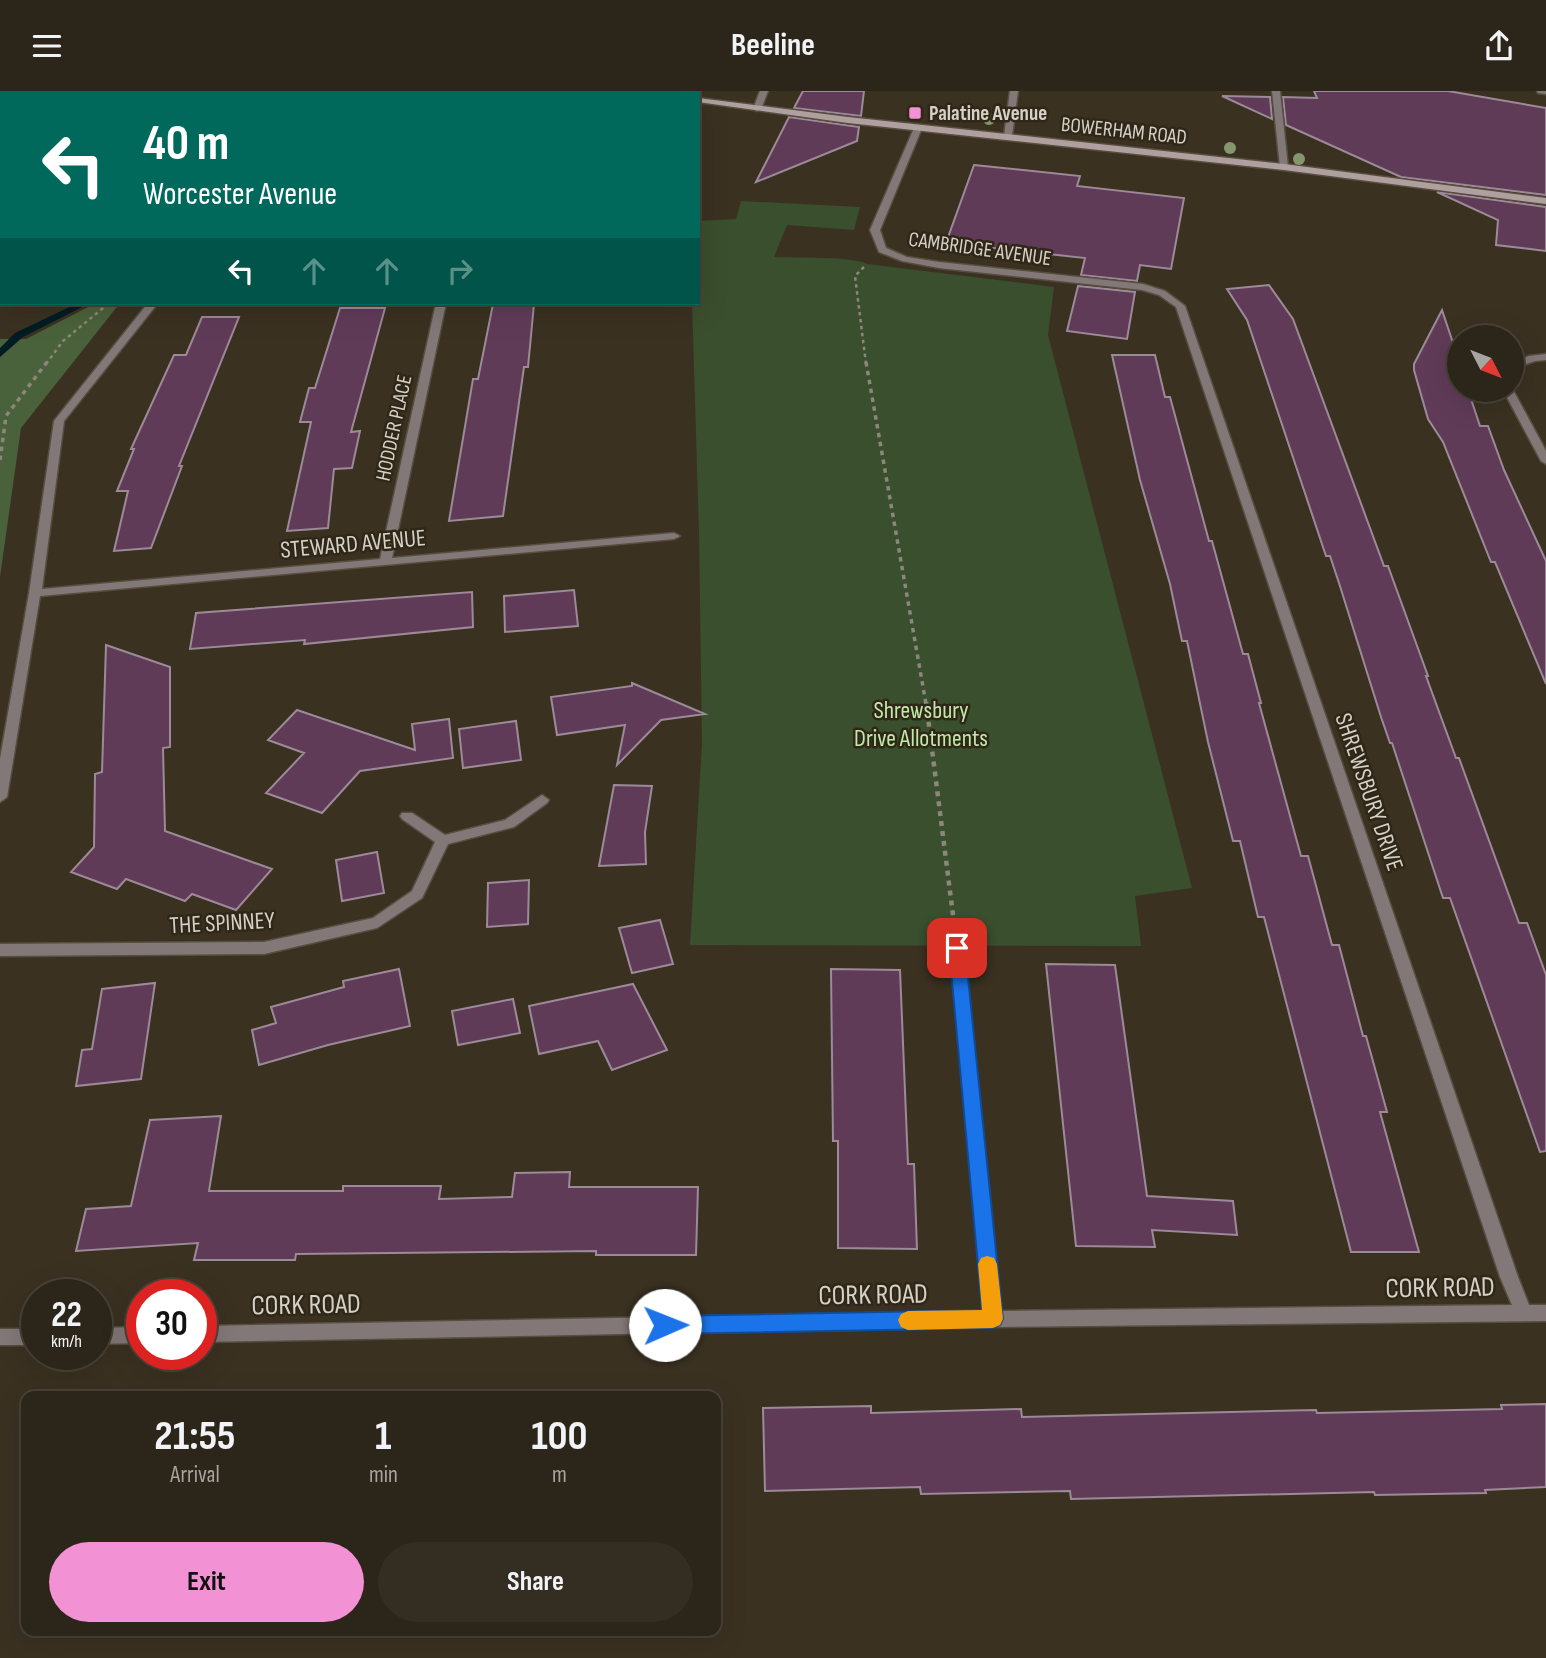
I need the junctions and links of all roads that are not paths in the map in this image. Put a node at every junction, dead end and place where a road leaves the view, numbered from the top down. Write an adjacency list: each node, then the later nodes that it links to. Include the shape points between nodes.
1 (764, 91): 7 (street)
2 (1014, 91): 9 (street)
3 (1276, 91): 10 (street)
4 (1541, 91): 5 (street)
5 (1546, 92)
6 (700, 100): 7 (street, BOWERHAM ROAD)
7 (757, 109): 8 (street, BOWERHAM ROAD)
8 (918, 128): 9 (street, BOWERHAM ROAD); 12 (street, CAMBRIDGE AVENUE, via 875,230 882,250 939,265)
9 (1008, 136): 10 (street, BOWERHAM ROAD)
10 (1284, 166): 11 (street, BOWERHAM ROAD)
11 (1546, 201)
12 (1163, 293): 28 (street, SHREWSBURY DRIVE, via 1180,306)
13 (151, 305): 21 (street, via 59,421)
14 (441, 305): 20 (street, HODDER PLACE)
15 (1546, 357): 16 (street)
16 (1524, 361)
17 (1515, 403): 18 (street)
18 (1546, 461)
19 (674, 536): 20 (street, STEWARD AVENUE)
20 (385, 562): 21 (street, STEWARD AVENUE)
21 (35, 593): 22 (street)
22 (0, 797)
23 (542, 800): 25 (street, via 509,824)
24 (407, 816): 25 (street)
25 (443, 840): 27 (street, THE SPINNEY, via 417,894 377,923 264,948)
26 (957, 948): 30 (street)
27 (0, 950)
28 (1524, 1313): 29 (street, CORK ROAD); 30 (street, CORK ROAD)
29 (1546, 1313)
30 (993, 1319): 31 (street, CORK ROAD)
31 (217, 1334)
32 (0, 1337): 33 (street)
33 (21, 1337)

